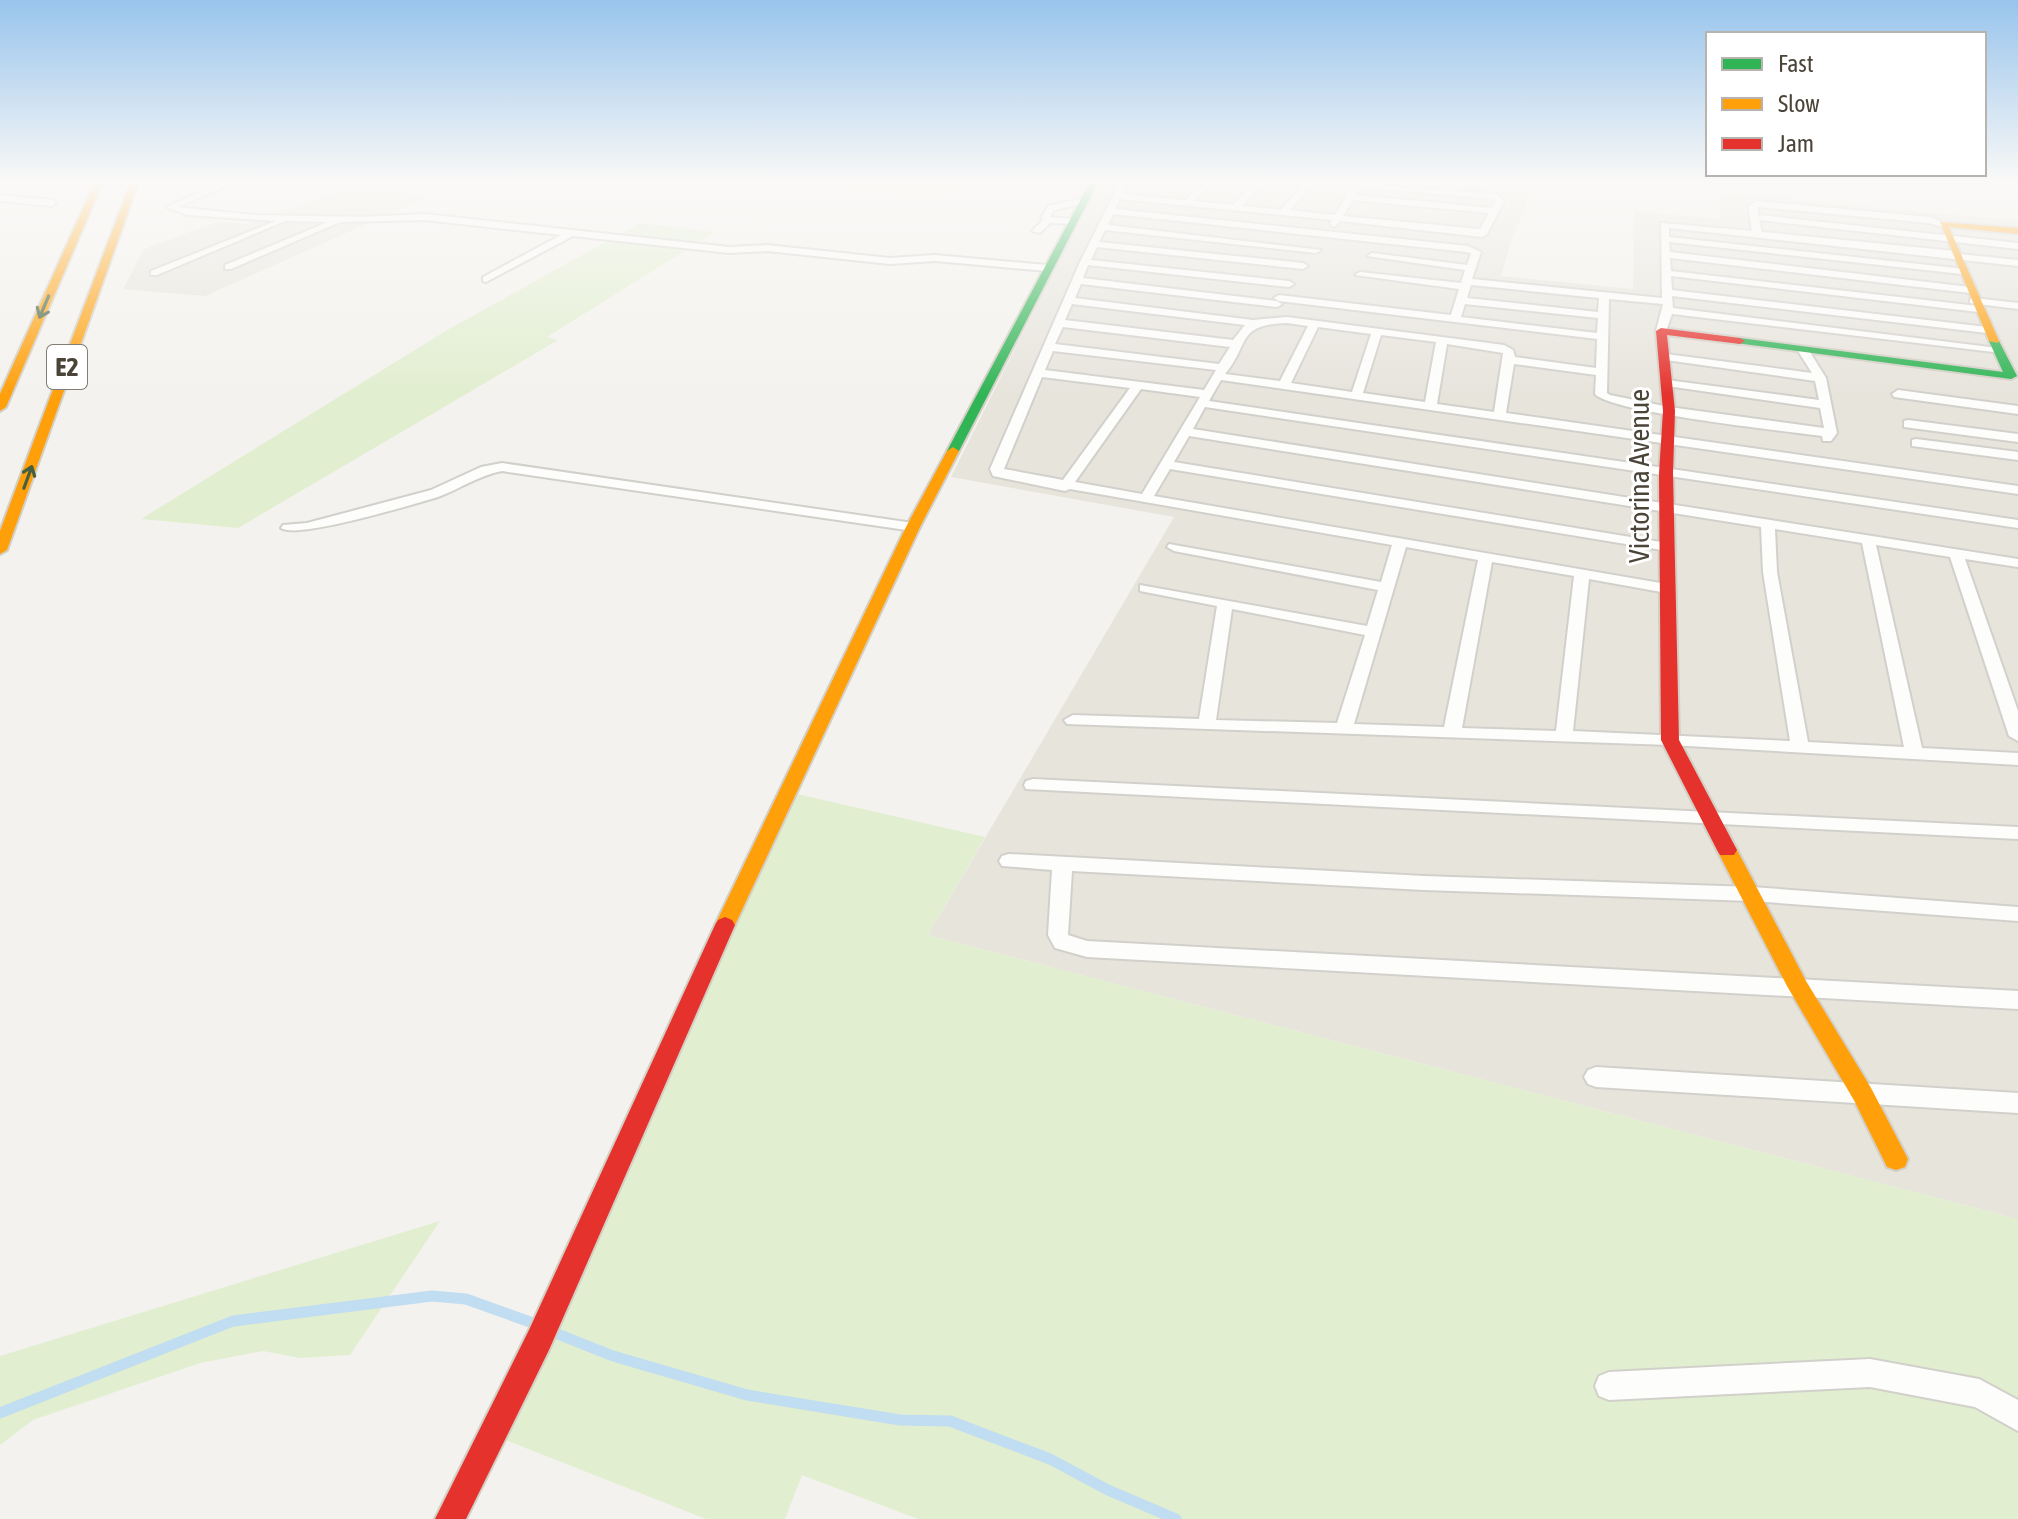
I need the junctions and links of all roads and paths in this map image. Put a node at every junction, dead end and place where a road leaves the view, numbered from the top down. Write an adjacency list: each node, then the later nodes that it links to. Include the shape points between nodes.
1 (67, 255): 66 (main road, E2, one-way to 66)
2 (108, 255): 89 (main road, E2, one-way to 2)
3 (199, 255): 22 (street)
4 (257, 255): 19 (street)
5 (531, 255): 25 (street)
6 (832, 255): 20 (street)
7 (1054, 255): 20 (main road)
8 (1089, 255): 16 (street)
9 (1197, 255): 18 (street)
10 (1312, 255): 18 (street)
11 (1475, 255): 21 (street)
12 (1668, 255): 23 (street); 31 (street)
13 (1955, 255): 31 (main road)
14 (1985, 255): 17 (street)
15 (1372, 256): 21 (street); 24 (street)
16 (1085, 262): 26 (street); 27 (street)
17 (2018, 263)
18 (1303, 266): 27 (street)
19 (228, 267)
20 (1047, 268): 83 (main road)
21 (1472, 268): 28 (street)
22 (154, 273)
23 (1667, 273): 31 (street); 35 (street)
24 (1360, 275): 28 (street); 29 (street)
25 (486, 279)
26 (1079, 281): 32 (street); 33 (street)
27 (1289, 284): 33 (street)
28 (1468, 284): 30 (street); 34 (street)
29 (1355, 285)
30 (1604, 295): 35 (street); 37 (street)
31 (1974, 300): 36 (street); 43 (main road)
32 (1070, 301): 40 (street); 41 (street)
33 (1278, 301): 38 (street); 39 (street, via 1346,301)
34 (1462, 301): 37 (street); 39 (street)
35 (1667, 301): 43 (street); 44 (street); 51 (street)
36 (2018, 306)
37 (1605, 316): 46 (street)
38 (1270, 319): 41 (street); 42 (street)
39 (1455, 319): 46 (street)
40 (1060, 323): 48 (street); 49 (street)
41 (1252, 323): 48 (street)
42 (1314, 324): 45 (street); 60 (street)
43 (1987, 330): 51 (main road)
44 (1661, 331): 50 (main road); 52 (main road, Victorina Avenue)
45 (1377, 332): 47 (street); 62 (street)
46 (1604, 337): 55 (street)
47 (1442, 340): 53 (street, via 1504,348); 64 (street)
48 (1236, 344): 54 (street)
49 (1050, 347): 54 (street); 56 (street)
50 (1804, 351): 57 (main road); 58 (street)
51 (1998, 351): 57 (main road)
52 (1666, 357): 58 (street); 59 (main road, Victorina Avenue)
53 (1509, 360): 55 (street); 69 (street)
54 (1221, 372): 60 (street); 63 (street)
55 (1602, 372): 68 (street, via 1601,394 1606,398)
56 (1040, 373): 61 (street); 77 (street, via 997,469 1006,476)
57 (2014, 376)
58 (1820, 378): 65 (street)
59 (1667, 383): 65 (street); 68 (main road, Victorina Avenue)
60 (1284, 385): 62 (street)
61 (1137, 386): 63 (street); 77 (street)
62 (1357, 395): 64 (street)
63 (1203, 399): 71 (street); 76 (street)
64 (1431, 404): 69 (street)
65 (1826, 405): 68 (street, via 1829,436)
66 (0, 407)
67 (2018, 410): 70 (street, via 1897,389)
68 (1669, 411): 73 (main road, Victorina Avenue)
69 (1500, 415): 73 (street)
70 (1908, 424): 72 (street); 74 (street, via 1918,447)
71 (1183, 431): 75 (street); 80 (street)
72 (2018, 438)
73 (1668, 440): 76 (main road, Victorina Avenue); 78 (street)
74 (2018, 456)
75 (1164, 464): 79 (street); 88 (street)
76 (1666, 473): 80 (main road, Victorina Avenue); 82 (street)
77 (1065, 487): 79 (street)
78 (2018, 490)
79 (1145, 500): 86 (street)
80 (1667, 507): 81 (street); 88 (main road, Victorina Avenue)
81 (1768, 522): 85 (street); 106 (street, via 1770,572)
82 (2018, 524)
83 (913, 527): 84 (street, via 502,467 436,493); 124 (main road, via 746,877 539,1340)
84 (288, 528)
85 (1868, 539): 90 (street); 107 (street)
86 (1400, 544): 91 (street); 94 (street)
87 (1174, 547): 94 (street)
88 (1668, 547): 96 (main road, Victorina Avenue)
89 (0, 550)
90 (1956, 553): 92 (street); 103 (street)
91 (1486, 558): 93 (street); 102 (street)
92 (2018, 563)
93 (1582, 573): 96 (street); 104 (street)
94 (1386, 587): 98 (street)
95 (1145, 588): 97 (street)
96 (1667, 588): 105 (main road, Victorina Avenue)
97 (1225, 604): 98 (street); 100 (street)
98 (1371, 631): 101 (street)
99 (1073, 720): 100 (street)
100 (1207, 724): 101 (street)
101 (1344, 728): 102 (street)
102 (1452, 733): 104 (street)
103 (2018, 736)
104 (1564, 737): 105 (street)
105 (1670, 740): 106 (street); 110 (main road, Victorina Avenue)
106 (1800, 748): 107 (street)
107 (1914, 754): 108 (street)
108 (2018, 759)
109 (1033, 785): 110 (street)
110 (1712, 820): 111 (street); 114 (main road, Victorina Avenue)
111 (2018, 833)
112 (1009, 861): 113 (street)
113 (1062, 864): 114 (street); 116 (street, via 1058,935 1062,942 1087,949)
114 (1752, 894): 115 (street); 116 (main road, Victorina Avenue)
115 (2018, 914)
116 (1798, 986): 117 (street); 119 (main road, Victorina Avenue)
117 (2018, 1000)
118 (1596, 1077): 119 (street)
119 (1863, 1095): 120 (street); 121 (main road, Victorina Avenue)
120 (2018, 1103)
121 (1896, 1159)
122 (1609, 1386): 123 (street, via 1870,1373 1979,1393)
123 (2018, 1416)
124 (450, 1519)

